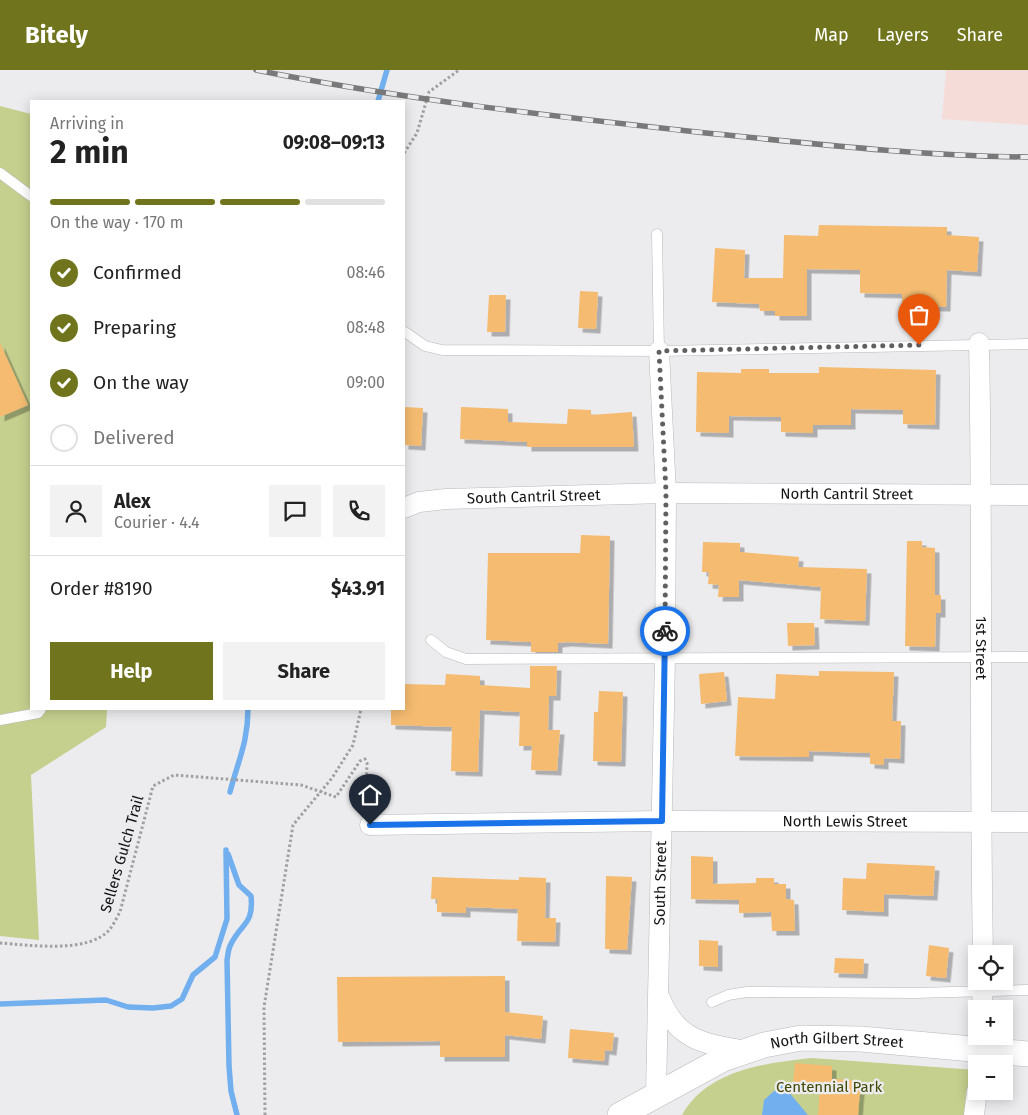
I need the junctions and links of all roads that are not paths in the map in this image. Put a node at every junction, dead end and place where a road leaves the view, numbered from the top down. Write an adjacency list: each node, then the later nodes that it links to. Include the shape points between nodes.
1 (0, 173): 2 (lane)
2 (30, 195)
3 (657, 234): 7 (lane)
4 (405, 332): 7 (lane, via 425,346 442,350)
5 (979, 343): 6 (lane); 7 (lane); 10 (street, 1st Street)
6 (1028, 344)
7 (659, 351): 8 (street, South Street)
8 (666, 492): 10 (street, North Cantril Street); 11 (street, South Cantril Street, via 431,500); 15 (street, South Street)
9 (1028, 495): 10 (street, North Cantril Street)
10 (982, 496): 13 (street, 1st Street)
11 (405, 508)
12 (431, 640): 15 (lane, via 446,652 466,659)
13 (980, 657): 14 (lane); 15 (lane); 20 (street, 1st Street)
14 (1028, 657)
15 (665, 658): 19 (street, South Street)
16 (40, 710): 17 (lane)
17 (0, 720)
18 (371, 816): 19 (street, North Lewis Street)
19 (662, 821): 20 (street, North Lewis Street); 25 (street, South Street)
20 (980, 822): 21 (street, North Lewis Street); 22 (street, 1st Street)
21 (1028, 822)
22 (983, 945)
23 (1028, 990): 24 (lane)
24 (983, 993): 26 (lane, via 747,992 728,994)
25 (659, 994): 28 (street, via 668,1017 683,1032 706,1043); 31 (street, South Street)
26 (712, 1002)
27 (980, 1050): 28 (street, North Gilbert Street, via 830,1037 793,1040); 29 (street, North Gilbert Street)
28 (746, 1051): 31 (street, North Gilbert Street, via 724,1059)
29 (1028, 1054)
30 (976, 1100): 33 (street)
31 (655, 1105): 32 (street, North Gilbert Street)
32 (620, 1115)
33 (974, 1115)

